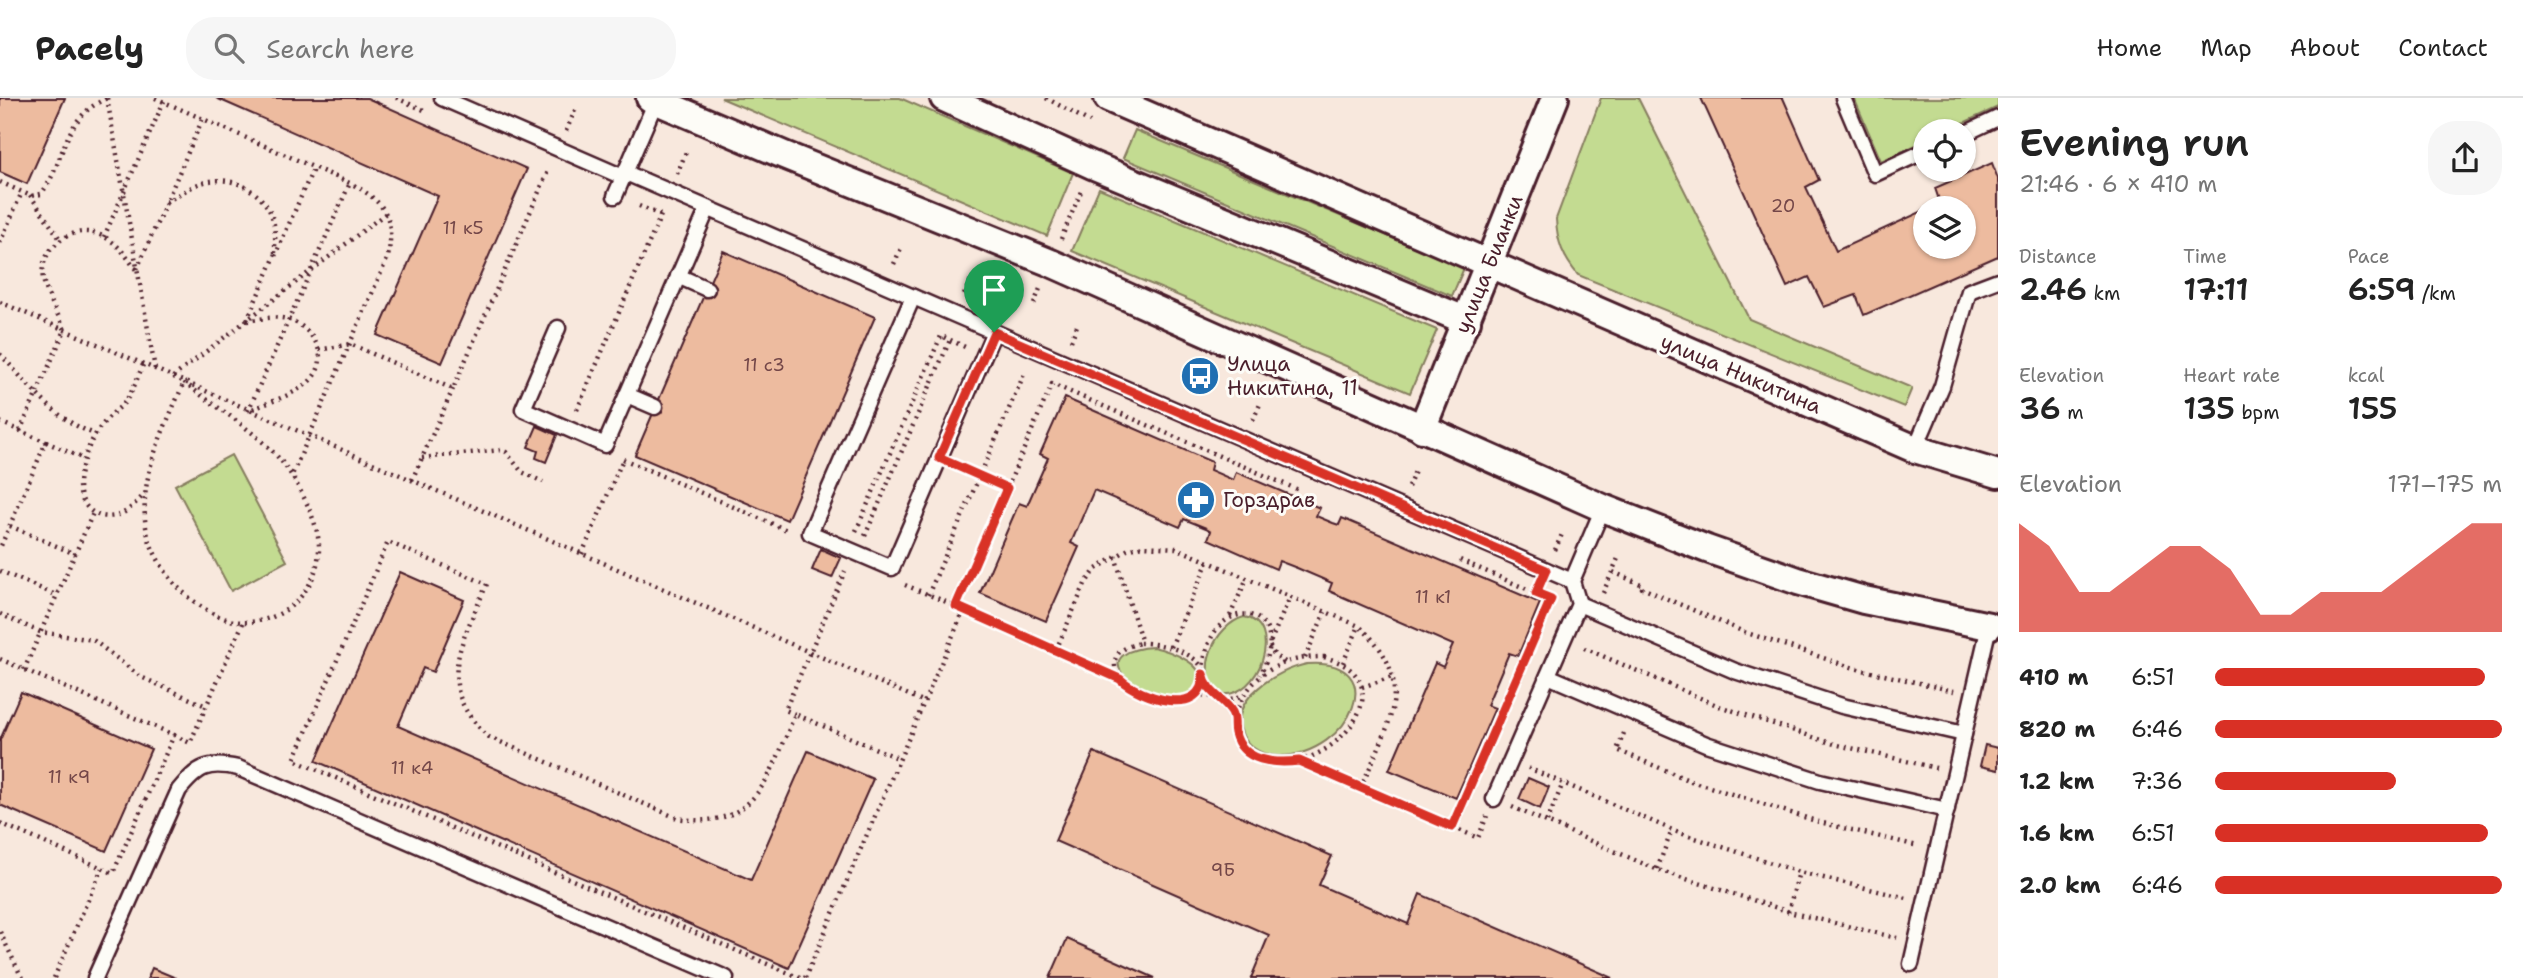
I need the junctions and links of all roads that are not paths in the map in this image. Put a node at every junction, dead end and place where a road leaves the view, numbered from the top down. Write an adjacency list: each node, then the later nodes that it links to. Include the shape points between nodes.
1 (442, 98): 10 (lane)
2 (944, 98): 18 (street, via 1092,165)
3 (1555, 98): 13 (street, улица Бианки)
4 (1843, 98): 9 (lane, via 1875,174)
5 (653, 100): 10 (lane); 23 (street, via 1051,263)
6 (1113, 100): 13 (street, улица Никитина)
7 (1998, 118): 8 (lane)
8 (1976, 128)
9 (1913, 157)
10 (624, 175): 11 (lane); 12 (lane)
11 (615, 196)
12 (708, 208): 14 (lane); 17 (lane)
13 (1488, 264): 18 (street, улица Бианки); 24 (street, улица Никитина)
14 (678, 276): 16 (lane); 21 (lane)
15 (1998, 280): 24 (lane, via 1969,292 1942,386)
16 (707, 289)
17 (913, 297): 20 (lane); 20 (lane, via 810,533 852,554 892,568)
18 (1467, 321): 23 (street, улица Бианки)
19 (558, 328): 21 (lane, via 523,409 605,445)
20 (994, 332): 27 (lane)
21 (627, 395): 22 (lane)
22 (655, 407)
23 (1422, 429): 26 (street)
24 (1915, 449): 25 (street, улица Никитина)
25 (1998, 474)
26 (1604, 508): 27 (lane); 29 (street, via 1798,581)
27 (1572, 581): 28 (lane)
28 (1579, 604): 30 (lane); 31 (lane, via 1735,671 1842,706)
29 (1989, 626): 31 (lane)
30 (1548, 676): 32 (lane); 33 (lane, via 1706,744 1820,781)
31 (1965, 734): 33 (lane)
32 (1494, 799)
33 (1947, 810): 34 (lane)
34 (1911, 964)
35 (95, 978): 36 (lane, via 178,790 194,772 220,764)
36 (726, 978)

